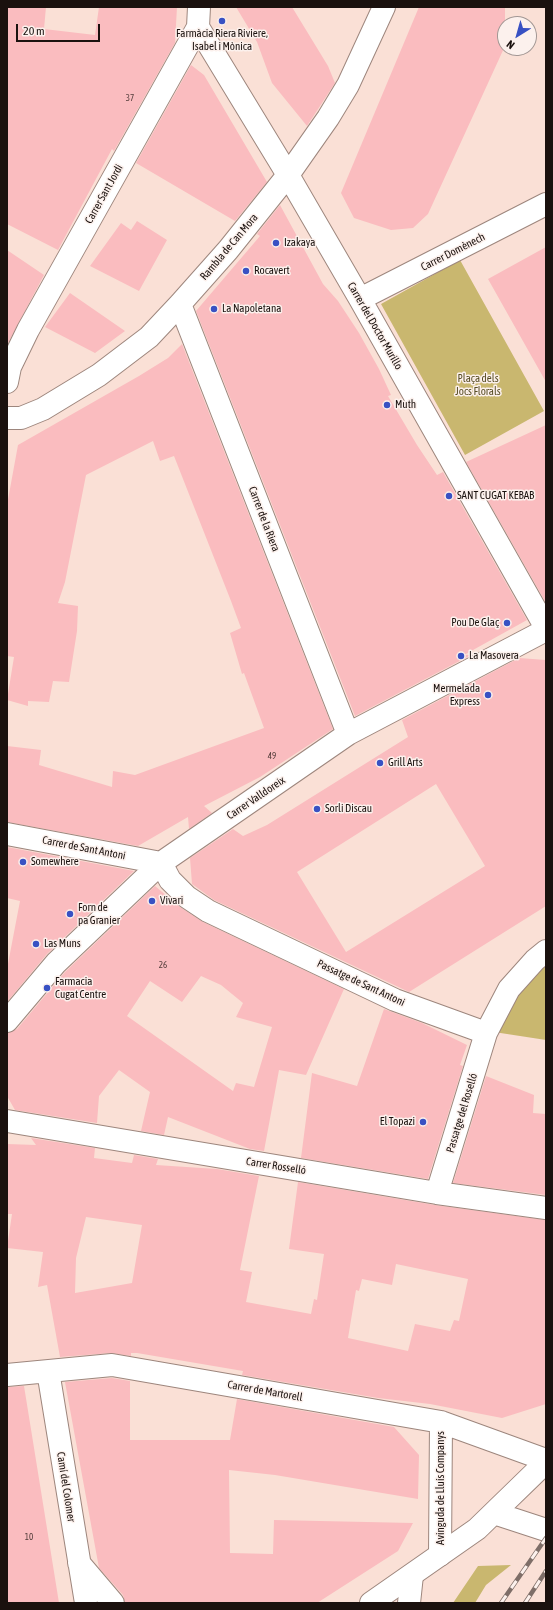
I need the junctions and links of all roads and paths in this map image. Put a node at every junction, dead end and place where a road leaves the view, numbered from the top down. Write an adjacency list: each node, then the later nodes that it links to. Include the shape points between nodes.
1 (384, 7): 3 (street, Rambla de Can Mora, via 348,85)
2 (199, 17): 3 (street, Carrer del Doctor Murillo); 7 (street, Carrer Sant Jordi, via 28,330 10,367)
3 (288, 175): 5 (street, Carrer del Doctor Murillo); 6 (street, Rambla de Can Mora, via 228,250)
4 (546, 204): 5 (street, Carrer Domènech)
5 (360, 299): 9 (street, Carrer del Doctor Murillo)
6 (180, 304): 8 (street, Rambla de Can Mora, via 149,338 99,375 43,409 22,418); 10 (street, Carrer de la Riera)
7 (7, 382)
8 (7, 418)
9 (546, 629): 10 (street, Carrer Valldoreix)
10 (348, 734): 12 (street, Carrer Valldoreix)
11 (7, 834): 12 (street, Carrer de Sant Antoni)
12 (161, 863): 14 (street, Carrer Valldoreix, via 56,963); 15 (street, Passatge de Sant Antoni, via 170,880 187,897 208,911 395,1000)
13 (546, 951): 15 (street, via 509,990)
14 (7, 1021)
15 (486, 1033): 17 (street, Passatge del Roselló)
16 (7, 1122): 17 (street, Carrer Rosselló)
17 (437, 1193): 18 (street, Carrer Rosselló)
18 (546, 1208)
19 (48, 1371): 20 (street, Carrer de Martorell); 21 (street, Carrer de Martorell, via 112,1365); 26 (street, Camí del Colomer)
20 (7, 1375)
21 (441, 1422): 22 (street, Carrer de Martorell); 25 (street, Avinguda de Lluís Companys)
22 (546, 1461): 23 (street, Avinguda de Lluís Companys)
23 (494, 1513): 24 (street); 25 (street, Avinguda de Lluís Companys, via 477,1529)
24 (546, 1530)
25 (440, 1555): 27 (street, Avinguda de Lluís Companys)
26 (78, 1562): 28 (street, Camí del Colomer); 29 (street)
27 (412, 1575): 30 (street, Avinguda de Lluís Companys); 31 (street)
28 (86, 1603)
29 (113, 1603)
30 (372, 1603)
31 (409, 1603)

